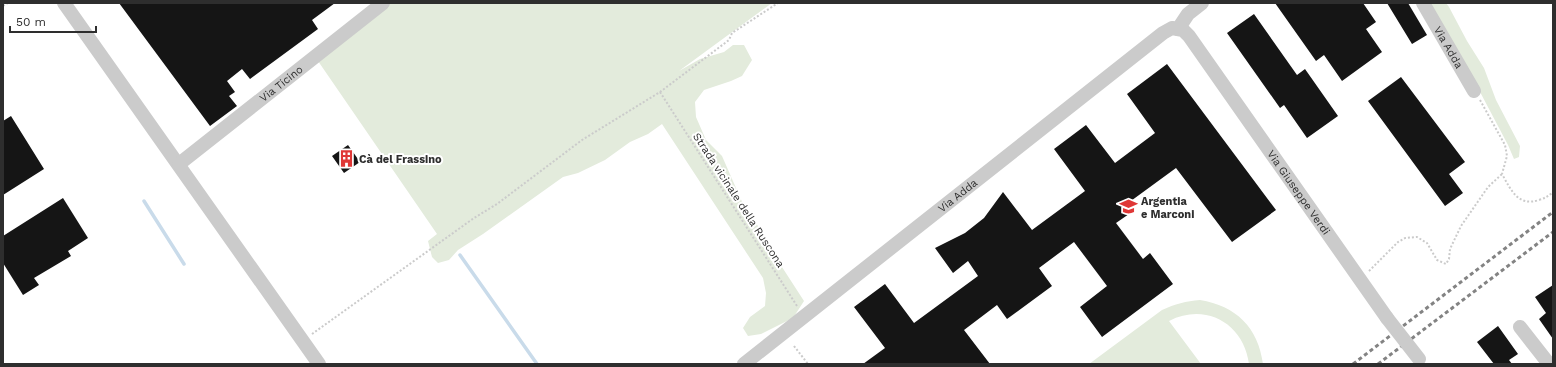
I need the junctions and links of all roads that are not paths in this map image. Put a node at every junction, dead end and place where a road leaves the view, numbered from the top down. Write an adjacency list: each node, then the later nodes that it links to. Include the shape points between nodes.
1 (64, 3): 7 (street)
2 (383, 3): 7 (street, Via Ticino)
3 (1202, 3): 5 (street, Via Adda)
4 (1423, 3): 6 (street, Via Adda)
5 (1175, 28): 9 (street, Via Adda, via 1163,33); 10 (street, Via Giuseppe Verdi, bridge, via 1184,30 1189,36)
6 (1474, 91)
7 (179, 164): 11 (street)
8 (1520, 327): 14 (street)
9 (774, 340): 12 (street, Via Adda); 13 (street, via 775,348)
10 (1420, 361)
11 (319, 364)
12 (744, 364)
13 (757, 364)
14 (1549, 364)

